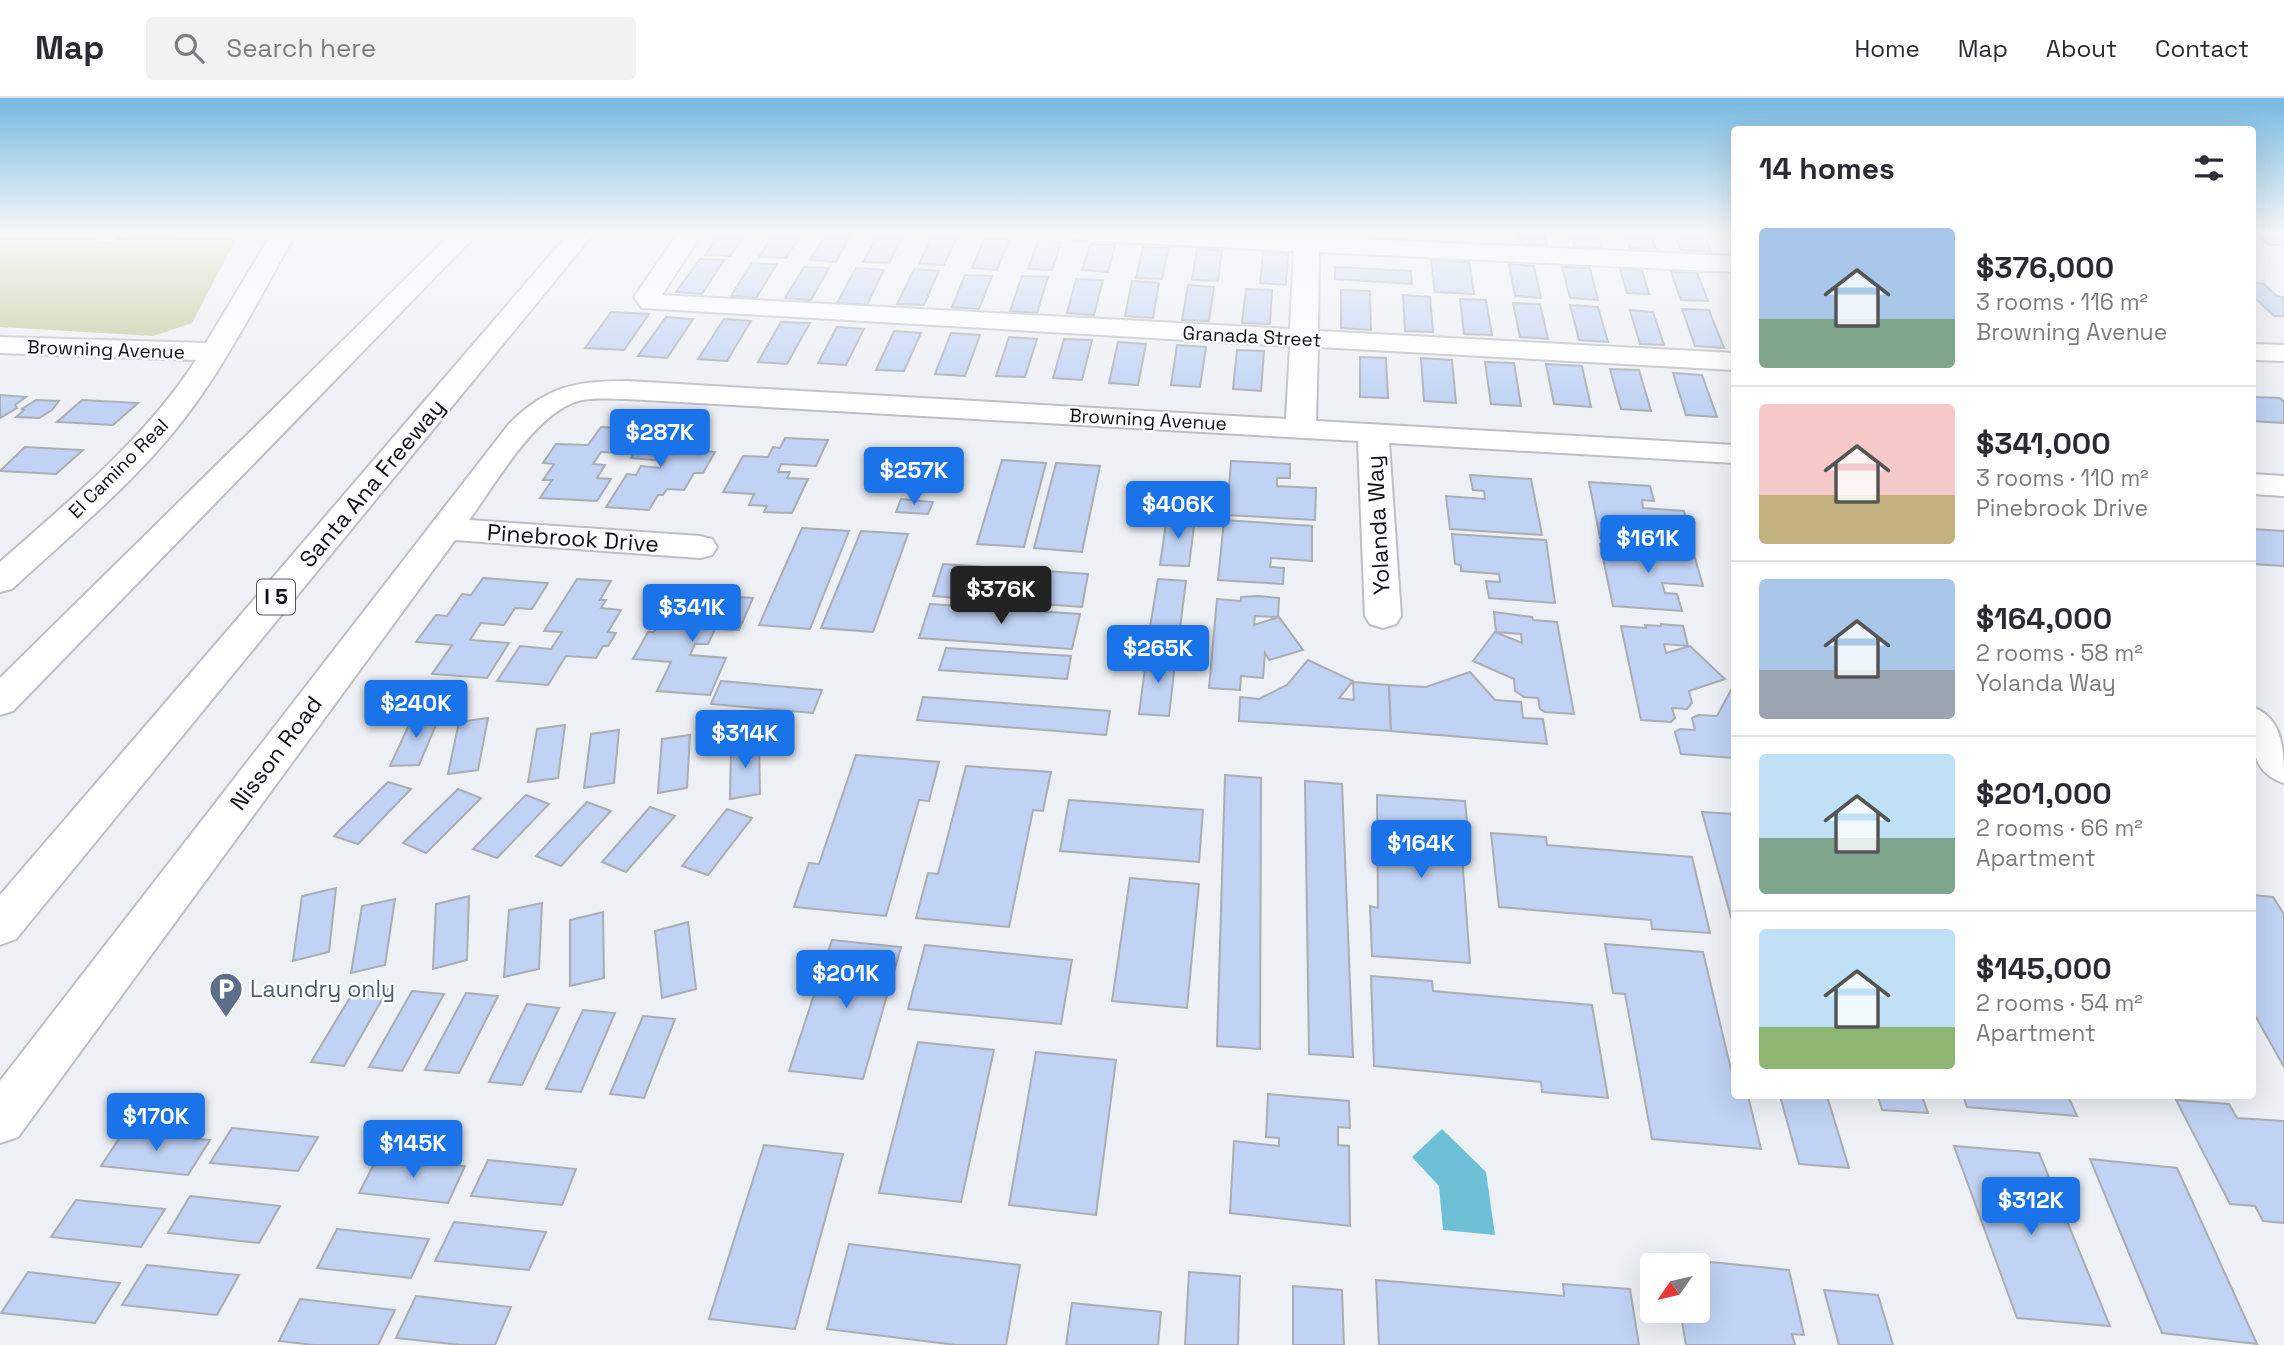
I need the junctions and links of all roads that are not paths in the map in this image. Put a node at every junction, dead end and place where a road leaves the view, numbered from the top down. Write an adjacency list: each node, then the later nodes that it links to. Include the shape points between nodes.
1 (249, 291): 8 (main road, El Camino Real)
2 (408, 291): 22 (main road)
3 (533, 291): 25 (main road, Santa Ana Freeway / I 5)
4 (651, 291): 6 (main road, Granada Street, via 647,297 659,304)
5 (1300, 291): 6 (main road)
6 (1306, 339): 11 (main road, Granada Street); 13 (main road)
7 (0, 345): 8 (main road, Browning Avenue)
8 (213, 352): 20 (main road, El Camino Real, via 143,447)
9 (2256, 352): 10 (main road)
10 (2284, 353)
11 (1731, 362)
12 (562, 396): 13 (main road, Browning Avenue, via 593,389 627,390); 18 (main road, Nisson Road, via 541,407 520,430)
13 (1301, 428): 14 (main road, Browning Avenue)
14 (1373, 433): 15 (main road, Browning Avenue); 21 (main road, Yolanda Way)
15 (1731, 460)
16 (2256, 484): 17 (main road)
17 (2284, 486)
18 (445, 529): 19 (main road, Pinebrook Drive); 26 (main road, Nisson Road)
19 (700, 547)
20 (0, 581)
21 (1383, 616)
22 (0, 701)
23 (2256, 726): 24 (main road)
24 (2284, 768)
25 (0, 926)
26 (0, 1120)

